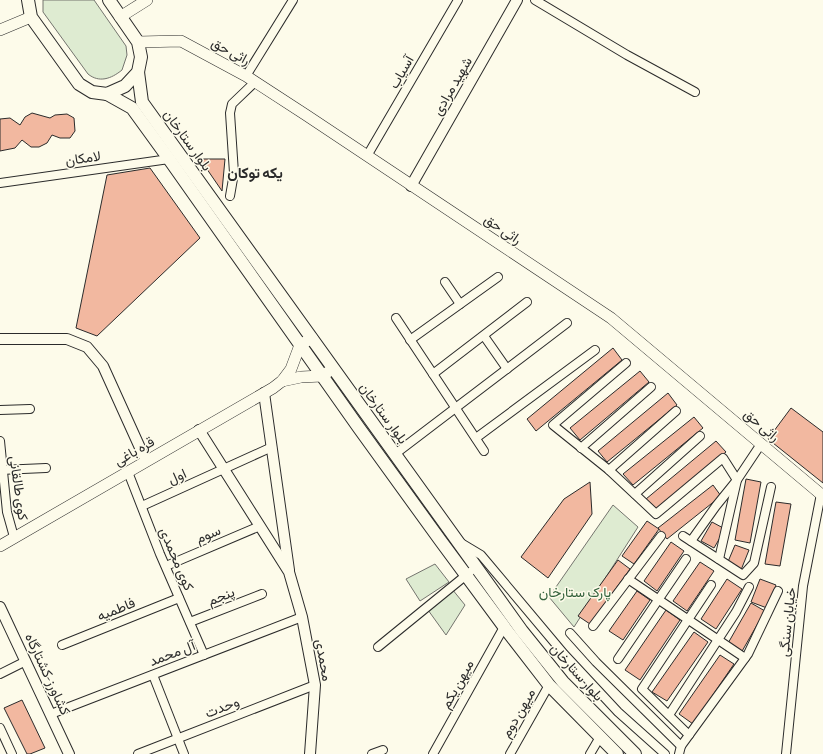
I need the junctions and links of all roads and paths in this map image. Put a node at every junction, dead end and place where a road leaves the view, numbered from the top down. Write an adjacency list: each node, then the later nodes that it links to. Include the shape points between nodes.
1 (28, 0): 9 (main road)
2 (109, 0): 8 (main road)
3 (147, 0): 8 (main road)
4 (293, 0): 13 (street)
5 (458, 0): 17 (street, آسیاب)
6 (517, 0): 20 (street, شهید مرادی)
7 (535, 0): 15 (street)
8 (120, 16): 11 (main road)
9 (31, 17): 10 (main road); 16 (main road, بلوار ستارخان, via 79,84 92,92)
10 (0, 30)
11 (138, 42): 12 (main road, بلوار ستارخان, via 141,57); 13 (main road, راثی حق, via 181,41)
12 (138, 72): 16 (main road, via 126,86); 29 (main road, بلوار ستارخان, via 142,102)
13 (246, 76): 14 (main road, راثی حق)
14 (255, 82): 17 (main road, راثی حق); 21 (street, via 232,104 230,113 234,173)
15 (695, 92)
16 (107, 94): 18 (main road, بلوار ستارخان, via 132,108)
17 (367, 156): 20 (main road, راثی حق)
18 (169, 159): 19 (street, لامکان); 32 (main road, بلوار ستارخان)
19 (0, 183)
20 (411, 186): 50 (main road, راثی حق, via 611,318)
21 (230, 196)
22 (498, 277): 25 (street)
23 (445, 282): 25 (street)
24 (527, 302): 28 (street)
25 (460, 304): 31 (street)
26 (396, 318): 31 (street)
27 (567, 323): 36 (street)
28 (484, 336): 36 (street); 37 (street)
29 (312, 338): 32 (main road); 35 (main road, بلوار ستارخان)
30 (0, 339): 55 (street, via 67,339 87,347 103,366)
31 (410, 340): 37 (street)
32 (300, 346): 38 (main road, بلوار ستارخان); 39 (main road, قره باغی, via 291,369)
33 (595, 350): 48 (street)
34 (626, 363): 52 (street, via 552,425)
35 (333, 369): 38 (main road, قره باغی); 54 (main road, بلوار ستارخان)
36 (507, 369): 42 (street)
37 (433, 374): 42 (street)
38 (322, 376): 39 (main road, قره باغی); 78 (main road, بلوار ستارخان)
39 (282, 381): 41 (main road, قره باغی)
40 (651, 386): 52 (street)
41 (264, 393): 46 (main road, قره باغی); 51 (street, محمدی)
42 (456, 408): 48 (street); 54 (street)
43 (30, 409): 44 (street)
44 (0, 410)
45 (676, 411): 59 (street)
46 (199, 430): 55 (main road, قره باغی); 57 (street, محمدی)
47 (700, 436): 63 (street)
48 (476, 438): 53 (street)
49 (0, 441): 58 (street, کوی طالقانی)
50 (761, 444): 61 (street); 64 (main road, راثی حق)
51 (272, 447): 57 (street, اول); 77 (street, محمدی)
52 (581, 448): 59 (street)
53 (484, 451)
54 (395, 454): 70 (main road, بلوار ستارخان)
55 (146, 462): 60 (main road, قره باغی)
56 (46, 468): 58 (street)
57 (224, 469): 65 (street, اول); 66 (street, محمدی)
58 (1, 470): 69 (street, کوی طالقانی, via 7,512)
59 (609, 470): 63 (street)
60 (128, 472): 65 (street, کوی محمدی); 69 (main road, قره باغی)
61 (737, 480): 63 (street, via 723,458 656,514); 71 (street); 74 (street)
62 (771, 487): 74 (street, via 754,563 742,575)
63 (635, 494)
64 (822, 495): 125 (street, خیابان سنگی, via 803,586)
65 (142, 506): 75 (street, کوی محمدی)
66 (260, 526): 75 (street, سوم); 77 (street, محمدی)
67 (661, 536): 79 (street)
68 (683, 536): 71 (street)
69 (14, 537): 72 (main road, قره باغی)
70 (457, 540): 76 (main road, بلوار ستارخان); 123 (street, via 481,555 564,654 618,712)
71 (691, 541): 74 (street)
72 (0, 546)
73 (686, 559): 85 (street)
74 (720, 560)
75 (166, 566): 84 (street, کوی محمدی)
76 (476, 567): 78 (street); 122 (main road, بلوار ستارخان, via 563,682)
77 (289, 572): 87 (street, محمدی)
78 (466, 576): 91 (main road, بلوار ستارخان); 95 (street)
79 (628, 579): 85 (street); 90 (street)
80 (711, 585): 88 (street)
81 (749, 587): 93 (street)
82 (778, 591): 97 (street)
83 (262, 594): 89 (street, پنجم)
84 (179, 598): 89 (street, کوی محمدی); 94 (street, فاطمیه)
85 (658, 599): 88 (street); 98 (street)
86 (0, 607): 99 (street, کشاورز-کشتارگاه)
87 (302, 616): 96 (street, آل محمد); 102 (street, محمدی)
88 (688, 620): 93 (street); 105 (street, via 642,688)
89 (190, 622): 96 (street, کوی محمدی)
90 (593, 626)
91 (504, 627): 103 (main road, بلوار ستارخان); 118 (street, میهن یکم)
92 (570, 633): 110 (street)
93 (718, 640): 97 (street); 105 (street)
94 (62, 645)
95 (378, 648)
96 (204, 655): 101 (street, آل محمد)
97 (745, 658): 107 (street)
98 (618, 659)
99 (26, 661): 100 (street); 104 (street, کشاورز-کشتارگاه)
100 (0, 674)
101 (152, 674): 104 (street, آل محمد); 109 (street)
102 (315, 685): 109 (street, وحدت); 116 (street, محمدی)
103 (549, 685): 108 (main road, بلوار ستارخان); 119 (street, میهن دوم)
104 (51, 714): 113 (street, کشاورز-کشتارگاه)
105 (669, 715): 107 (street)
106 (0, 728): 112 (street)
107 (689, 735): 110 (street)
108 (600, 737): 120 (street); 121 (main road, بلوار ستارخان)
109 (178, 738): 114 (street, وحدت); 115 (street)
110 (681, 746): 124 (street)
111 (383, 750): 117 (street)
112 (12, 754)
113 (69, 754)
114 (138, 754)
115 (184, 754)
116 (310, 754)
117 (372, 754)
118 (433, 754)
119 (510, 754)
120 (590, 754)
121 (617, 754)
122 (635, 754)
123 (665, 754)
124 (679, 754)
125 (786, 754)

